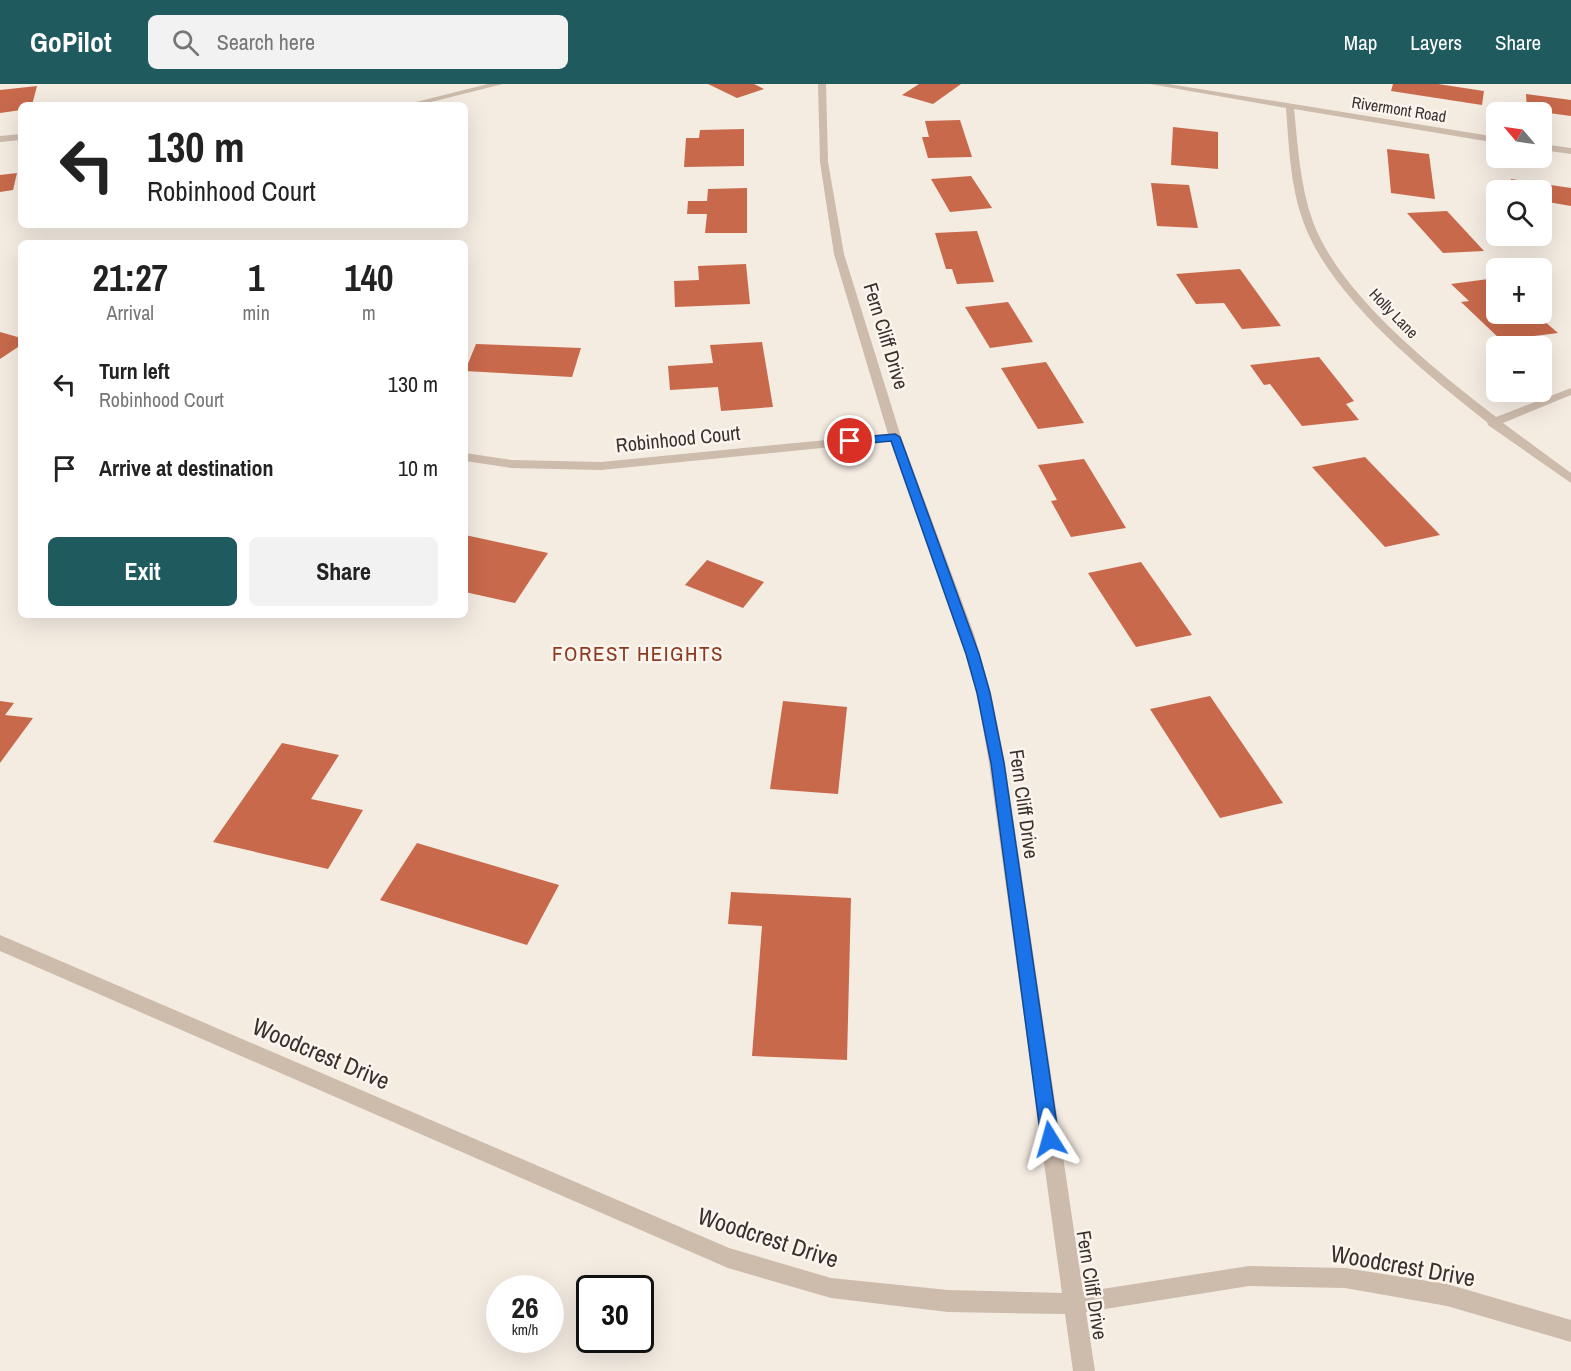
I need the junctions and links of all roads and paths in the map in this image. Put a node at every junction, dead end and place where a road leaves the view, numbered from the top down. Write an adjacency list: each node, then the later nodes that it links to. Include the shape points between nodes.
1 (499, 84): 4 (street)
2 (822, 84): 13 (street, Fern Cliff Drive, via 824,162 839,254)
3 (1154, 84): 5 (street, Rivermont Road)
4 (421, 102)
5 (1290, 106): 7 (street, Rivermont Road); 12 (street, Holly Lane, via 1298,189 1314,238 1358,298 1444,383)
6 (18, 137): 8 (street)
7 (1486, 138)
8 (0, 139)
9 (1552, 148): 10 (street)
10 (1571, 151)
11 (1571, 391): 12 (street)
12 (1492, 423): 15 (street, Holly Lane)
13 (895, 437): 14 (street, Robinhood Court, via 601,466 522,465); 17 (street, Fern Cliff Drive, via 967,634 986,704 998,763)
14 (468, 457)
15 (1571, 479)
16 (0, 944): 17 (street, Woodcrest Drive, via 728,1258 831,1288 948,1301)
17 (1072, 1304): 18 (street, Woodcrest Drive, via 1249,1276 1345,1278 1447,1295); 19 (street, Fern Cliff Drive)
18 (1571, 1331)
19 (1084, 1371)

